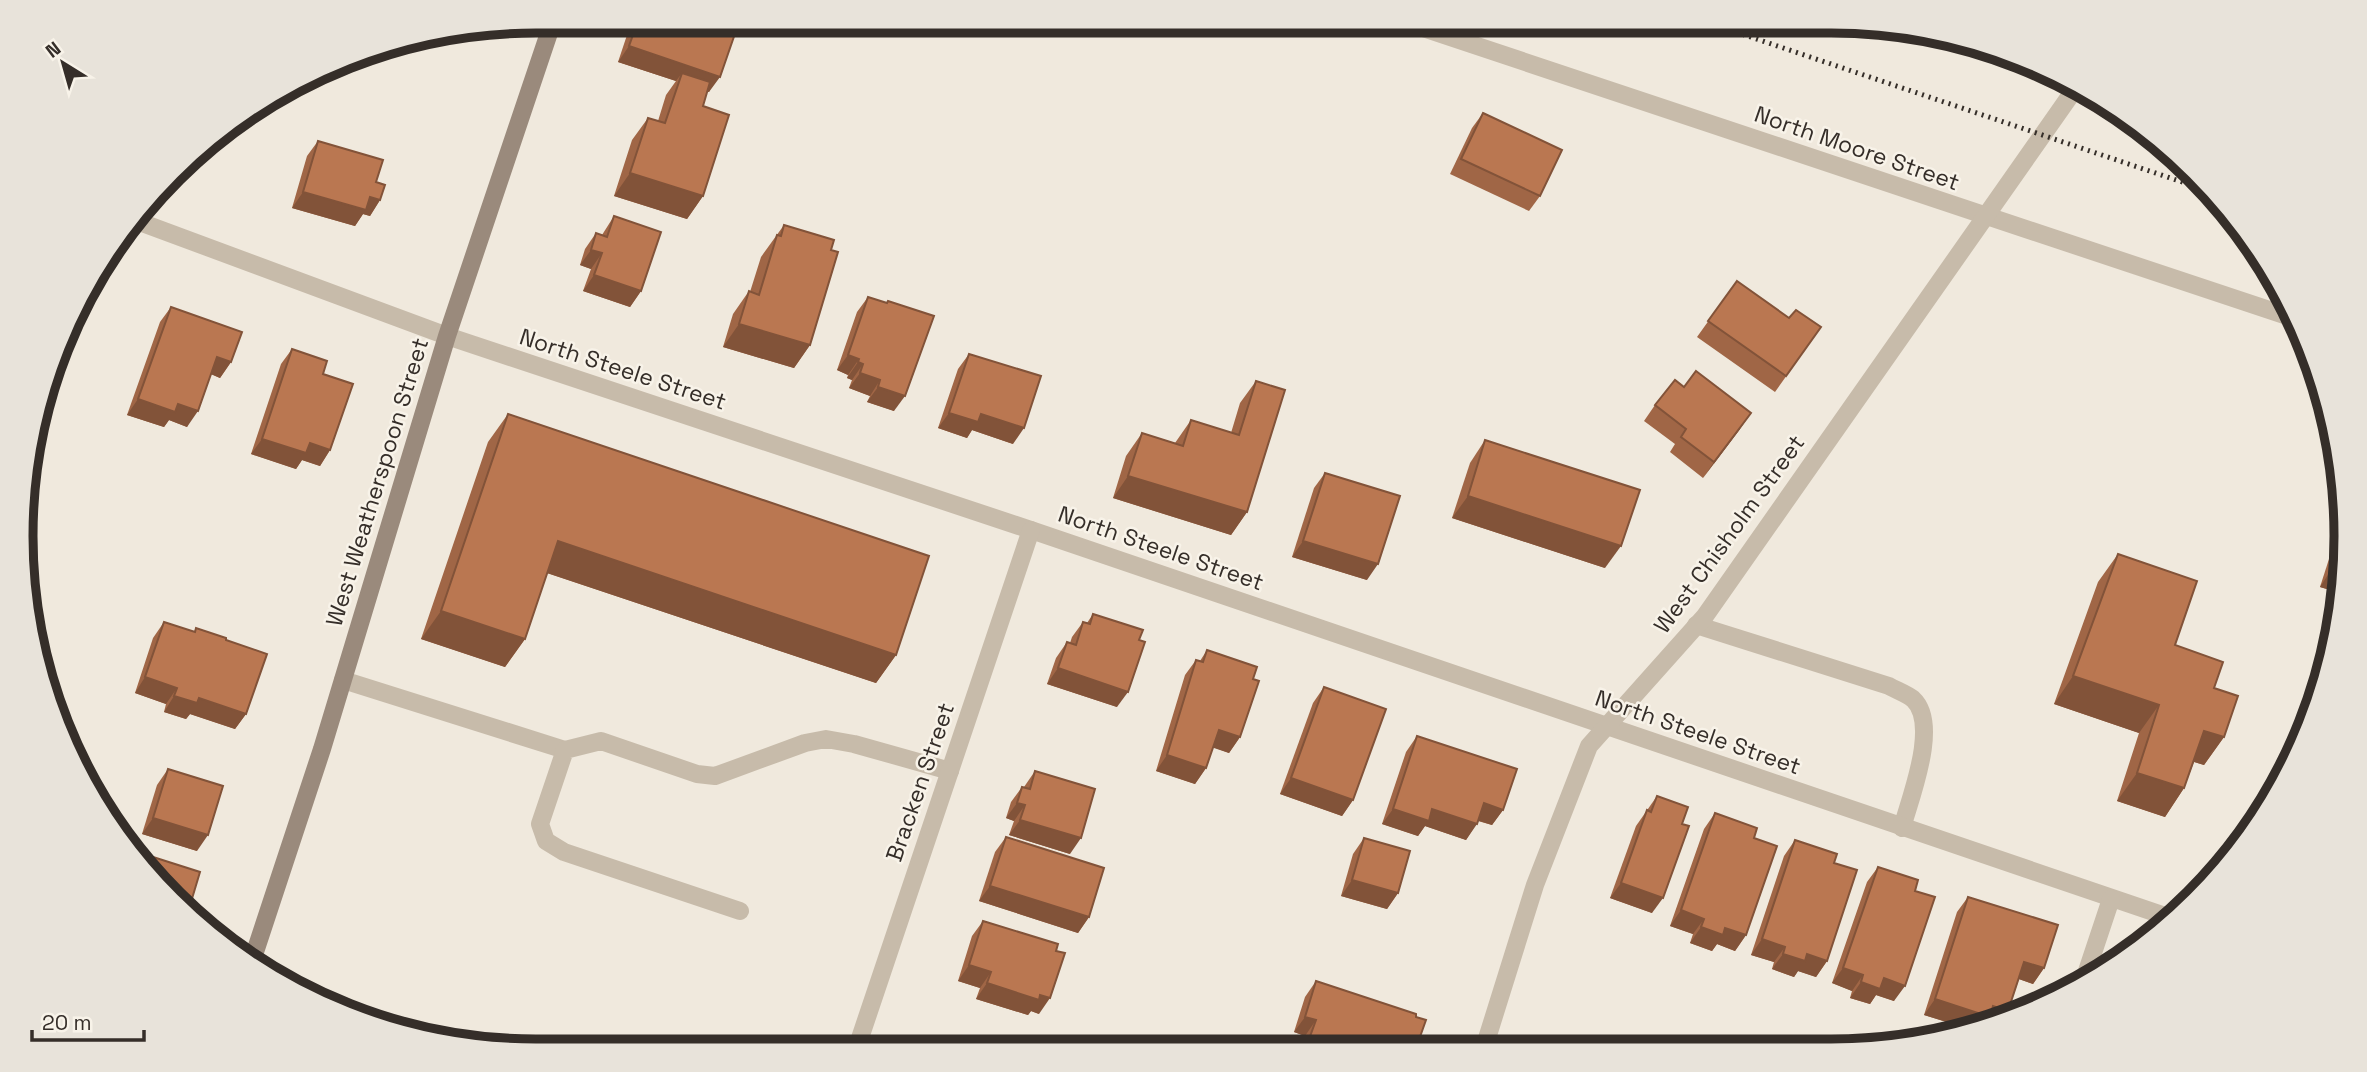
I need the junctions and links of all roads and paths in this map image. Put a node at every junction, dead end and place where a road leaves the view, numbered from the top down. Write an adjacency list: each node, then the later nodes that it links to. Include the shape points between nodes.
1 (549, 33): 7 (street, West Weatherspoon Street)
2 (1438, 33): 4 (street, North Moore Street)
3 (2071, 95): 4 (street, West Chisholm Street)
4 (1986, 217): 6 (street, North Moore Street); 9 (street, West Chisholm Street)
5 (143, 223): 7 (street, North Steele Street)
6 (2282, 314)
7 (447, 336): 8 (street, North Steele Street); 10 (street, West Weatherspoon Street)
8 (1031, 530): 11 (street, North Steele Street); 13 (street, Bracken Street)
9 (1696, 625): 11 (street, West Chisholm Street); 14 (street, via 1889,686 1914,700 1922,714 1925,741)
10 (343, 680): 12 (street); 18 (street, West Weatherspoon Street)
11 (1606, 727): 14 (street, North Steele Street); 21 (street, West Chisholm Street, via 1589,747 1545,859)
12 (565, 750): 13 (street, via 601,741 715,776 826,739); 16 (street, via 540,824 547,841 565,852)
13 (950, 771): 20 (street, Bracken Street)
14 (1902, 828): 15 (street, North Steele Street)
15 (2111, 900): 17 (street, North Steele Street); 19 (street)
16 (740, 911)
17 (2161, 915)
18 (255, 952)
19 (2088, 967)
20 (860, 1039)
21 (1486, 1039)

